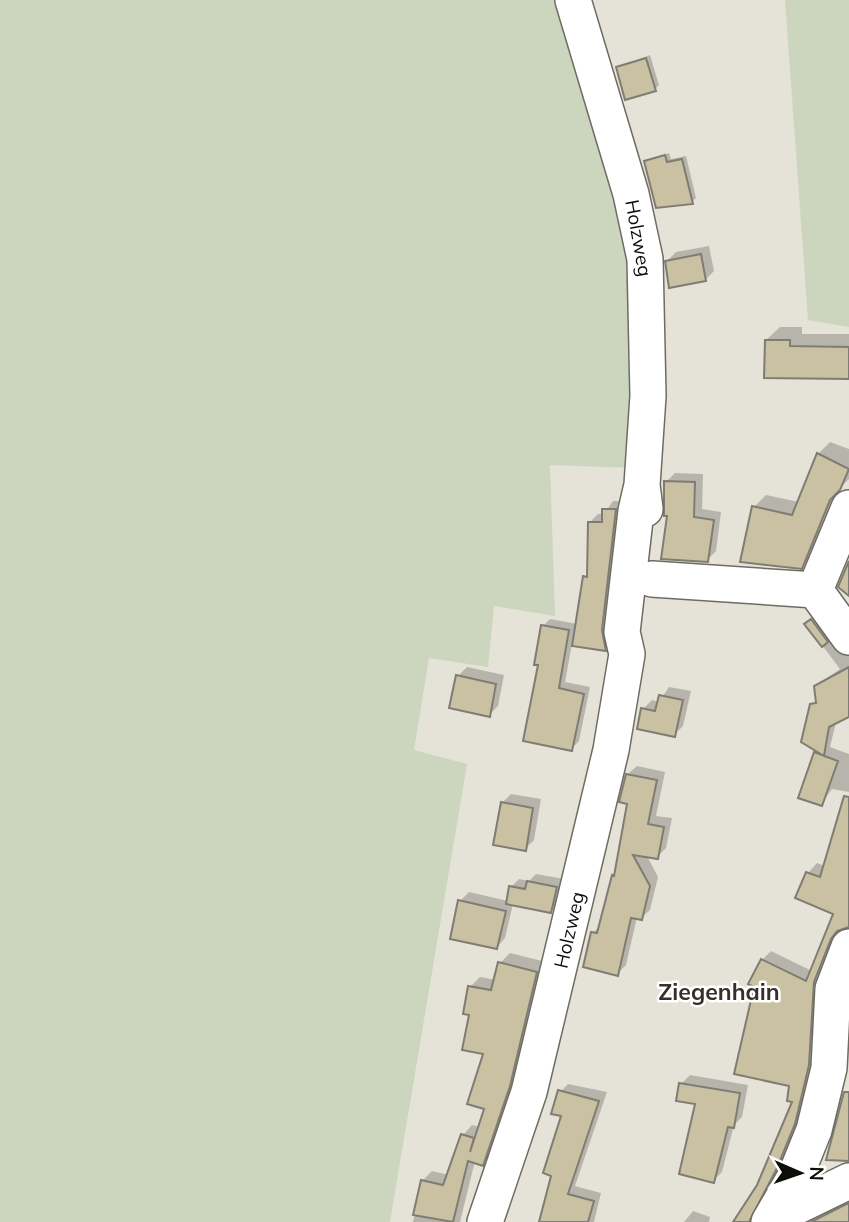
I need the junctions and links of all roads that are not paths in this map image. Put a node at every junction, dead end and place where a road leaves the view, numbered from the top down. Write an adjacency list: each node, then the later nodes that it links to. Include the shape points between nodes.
1 (573, 0): 2 (street, Holzweg, via 631,194 645,259 648,396)
2 (642, 485): 4 (street, Holzweg); 6 (street, Holzweg)
3 (849, 508): 5 (street)
4 (652, 579): 5 (street); 6 (street, Holzweg, via 638,627)
5 (815, 590): 7 (street)
6 (622, 632): 12 (street, Holzweg, via 626,654 611,750 553,1001 529,1092)
7 (849, 637)
8 (849, 947): 9 (street, via 833,989 829,1068)
9 (814, 1130): 10 (street); 11 (street)
10 (837, 1187): 11 (street)
11 (771, 1220)
12 (485, 1222)

